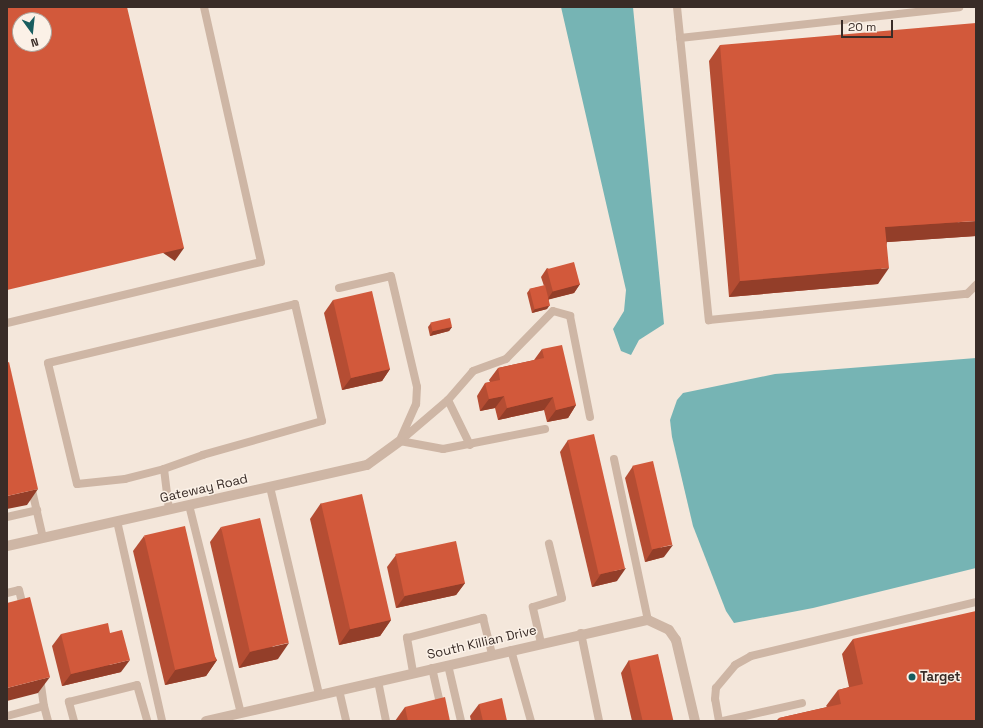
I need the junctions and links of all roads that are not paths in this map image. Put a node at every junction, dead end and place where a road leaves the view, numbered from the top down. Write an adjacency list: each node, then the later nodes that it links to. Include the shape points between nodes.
1 (204, 7): 7 (lane, via 261,262)
2 (677, 7): 4 (lane)
3 (959, 7): 4 (lane)
4 (680, 38): 5 (lane, via 709,320 967,294)
5 (976, 285)
6 (339, 288): 11 (lane, via 391,276 417,387 416,404)
7 (7, 323)
8 (448, 400): 9 (lane, via 473,371 506,359 552,311 570,316); 11 (lane); 12 (lane)
9 (590, 417)
10 (545, 429): 12 (lane)
11 (400, 441): 12 (lane, via 443,449); 16 (street, Gateway Road, via 367,465)
12 (470, 445)
13 (614, 459): 27 (lane)
14 (164, 470): 14 (lane, via 202,455 322,421 295,304 48,363 77,484 125,479); 19 (lane)
15 (30, 478): 18 (lane)
16 (270, 487): 17 (street, Gateway Road); 39 (lane)
17 (189, 505): 19 (street, Gateway Road); 42 (lane)
18 (37, 510): 20 (lane); 22 (lane)
19 (169, 510): 21 (street, Gateway Road)
20 (7, 517)
21 (117, 521): 22 (street, Gateway Road); 48 (lane)
22 (43, 538): 24 (street, Gateway Road)
23 (550, 544): 30 (lane, via 562,598 533,607)
24 (7, 546)
25 (7, 593): 28 (lane, via 19,590)
26 (976, 602): 57 (lane, via 751,656 735,665 716,688)
27 (648, 620): 29 (street, South Killian Drive); 56 (street, via 669,630 676,640)
28 (26, 621)
29 (581, 633): 30 (street, South Killian Drive); 55 (lane)
30 (541, 643): 31 (street, South Killian Drive)
31 (512, 650): 32 (street, South Killian Drive); 54 (lane)
32 (492, 654): 33 (street, South Killian Drive); 36 (lane, via 483,618 407,638)
33 (448, 665): 35 (street, South Killian Drive); 53 (lane)
34 (37, 667): 41 (lane)
35 (432, 668): 36 (street, South Killian Drive); 52 (lane)
36 (414, 672): 37 (street, South Killian Drive)
37 (378, 681): 38 (street, South Killian Drive); 51 (lane)
38 (339, 690): 39 (street, South Killian Drive); 50 (lane)
39 (319, 694): 42 (street, South Killian Drive)
40 (802, 703): 58 (lane)
41 (44, 706): 43 (lane); 45 (lane)
42 (241, 713): 44 (street, South Killian Drive)
43 (7, 716)
44 (220, 719): 49 (street, South Killian Drive)
45 (48, 721)
46 (74, 721): 47 (lane, via 69,702 137,685)
47 (147, 721)
48 (162, 721)
49 (206, 721)
50 (346, 721)
51 (386, 721)
52 (444, 721)
53 (461, 721)
54 (531, 721)
55 (599, 721)
56 (695, 721)
57 (719, 721)
58 (723, 721)

